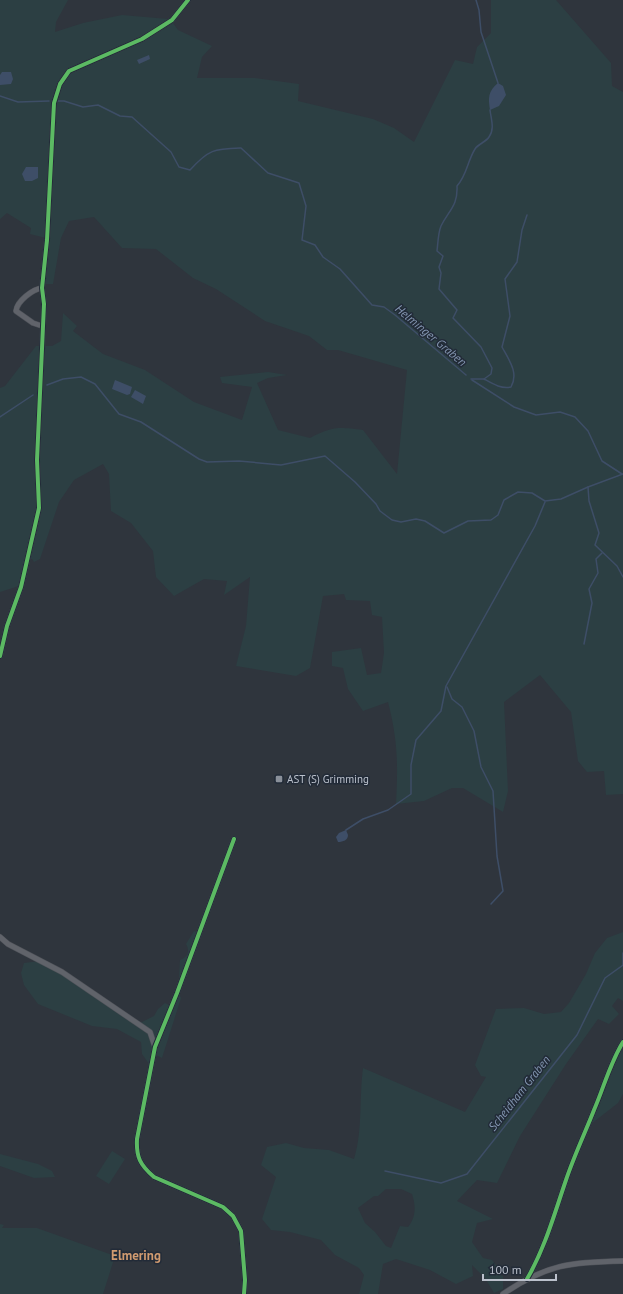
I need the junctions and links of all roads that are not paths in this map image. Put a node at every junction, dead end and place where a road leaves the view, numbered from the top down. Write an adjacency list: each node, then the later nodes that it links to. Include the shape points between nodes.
1 (188, 0): 2 (street, via 164,26 142,39 69,70 60,84 54,103)
2 (42, 288): 3 (street); 3 (street, via 34,290 16,311)
3 (42, 326): 4 (street, via 37,460 39,508 21,587 7,626)
4 (0, 656)
5 (234, 839): 8 (street)
6 (0, 937): 8 (street, via 8,944 62,972 150,1032)
7 (623, 1042): 10 (street, via 615,1055 580,1140 553,1224 538,1261)
8 (155, 1047): 11 (street, via 136,1153 146,1170 154,1177 223,1207 234,1216 241,1231)
9 (623, 1261): 10 (street, via 561,1265)
10 (527, 1279): 12 (street)
11 (244, 1294)
12 (503, 1294)

